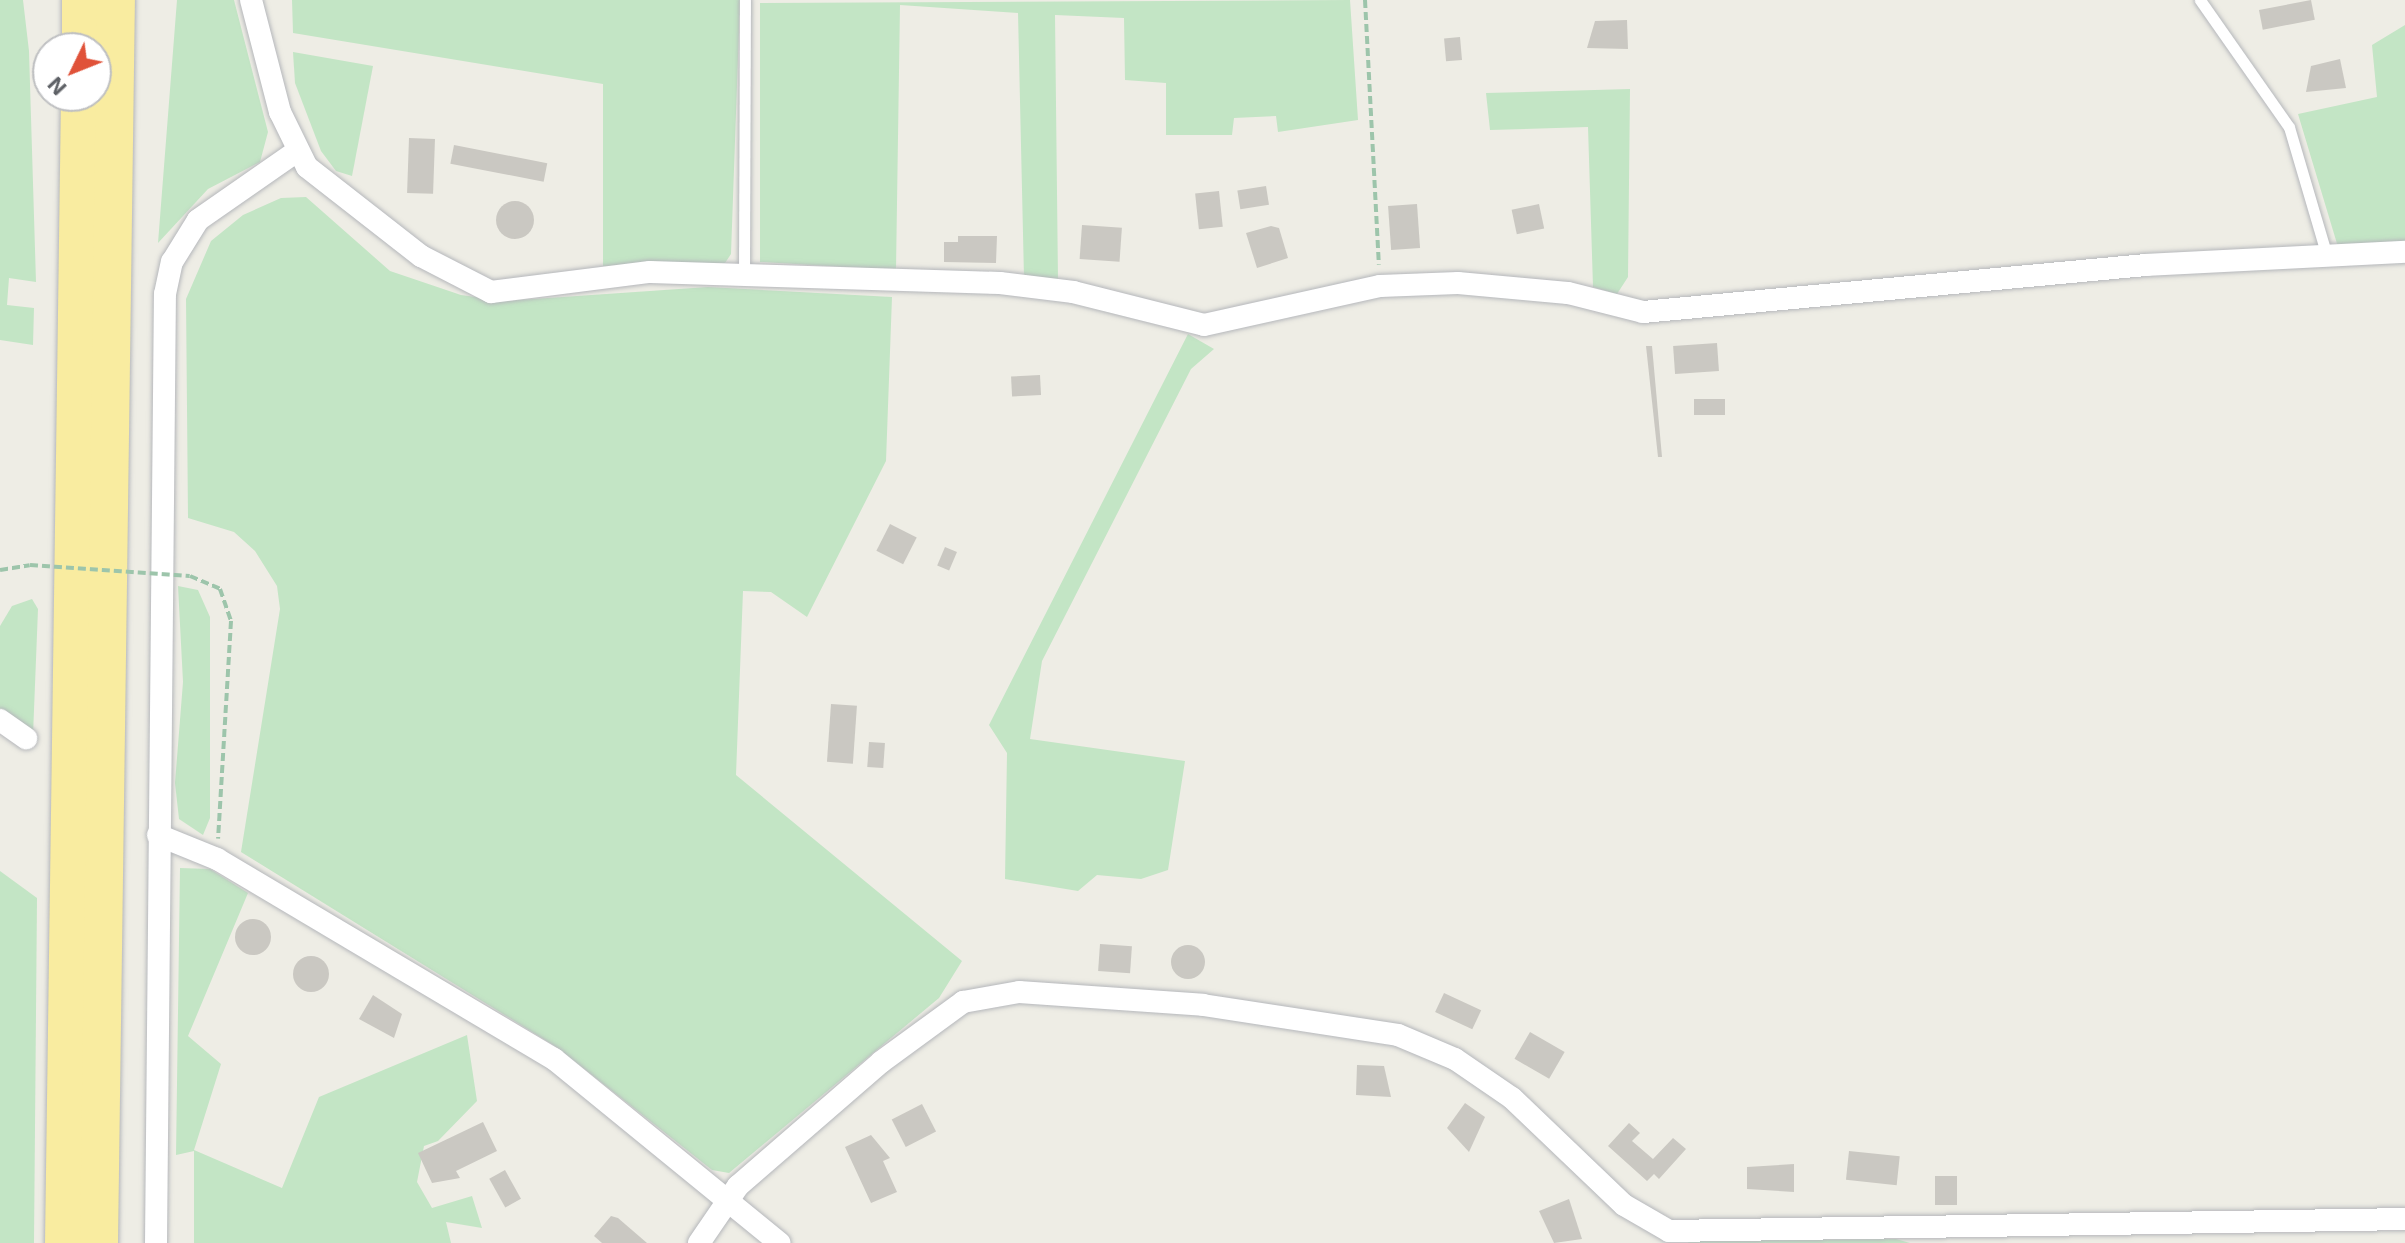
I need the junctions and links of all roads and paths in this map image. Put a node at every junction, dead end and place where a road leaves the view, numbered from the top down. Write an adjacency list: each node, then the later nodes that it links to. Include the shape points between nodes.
1 (81, 0): 7 (highway)
2 (116, 0): 23 (highway)
3 (251, 0): 9 (street)
4 (745, 0): 12 (lane)
5 (1365, 0): 13 (path)
6 (2200, 0): 11 (lane, via 2289,127)
7 (81, 32)
8 (80, 112): 22 (highway)
9 (296, 152): 12 (street, via 332,193 421,256 491,292 650,272); 17 (street, via 198,220 172,262 165,294)
10 (2405, 252): 11 (street)
11 (2327, 257): 13 (street, via 2146,265 1643,312 1568,293 1458,283)
12 (744, 275): 13 (street, via 1000,283 1073,292 1204,325)
13 (1380, 286)
14 (0, 570): 18 (path, bridge, via 30,565 190,576 220,589 231,621)
15 (0, 720): 16 (street)
16 (26, 738)
17 (158, 835): 18 (street); 24 (street)
18 (217, 859): 19 (street, via 554,1059)
19 (730, 1201): 21 (street, via 738,1186 881,1062 952,1011 1019,992 1203,1005 1398,1035 1455,1059 1512,1098 1624,1205 1669,1231); 25 (street); 26 (street)
20 (2405, 1219): 21 (street)
21 (1929, 1236)
22 (64, 1243)
23 (99, 1243)
24 (156, 1243)
25 (699, 1243)
26 (780, 1243)

